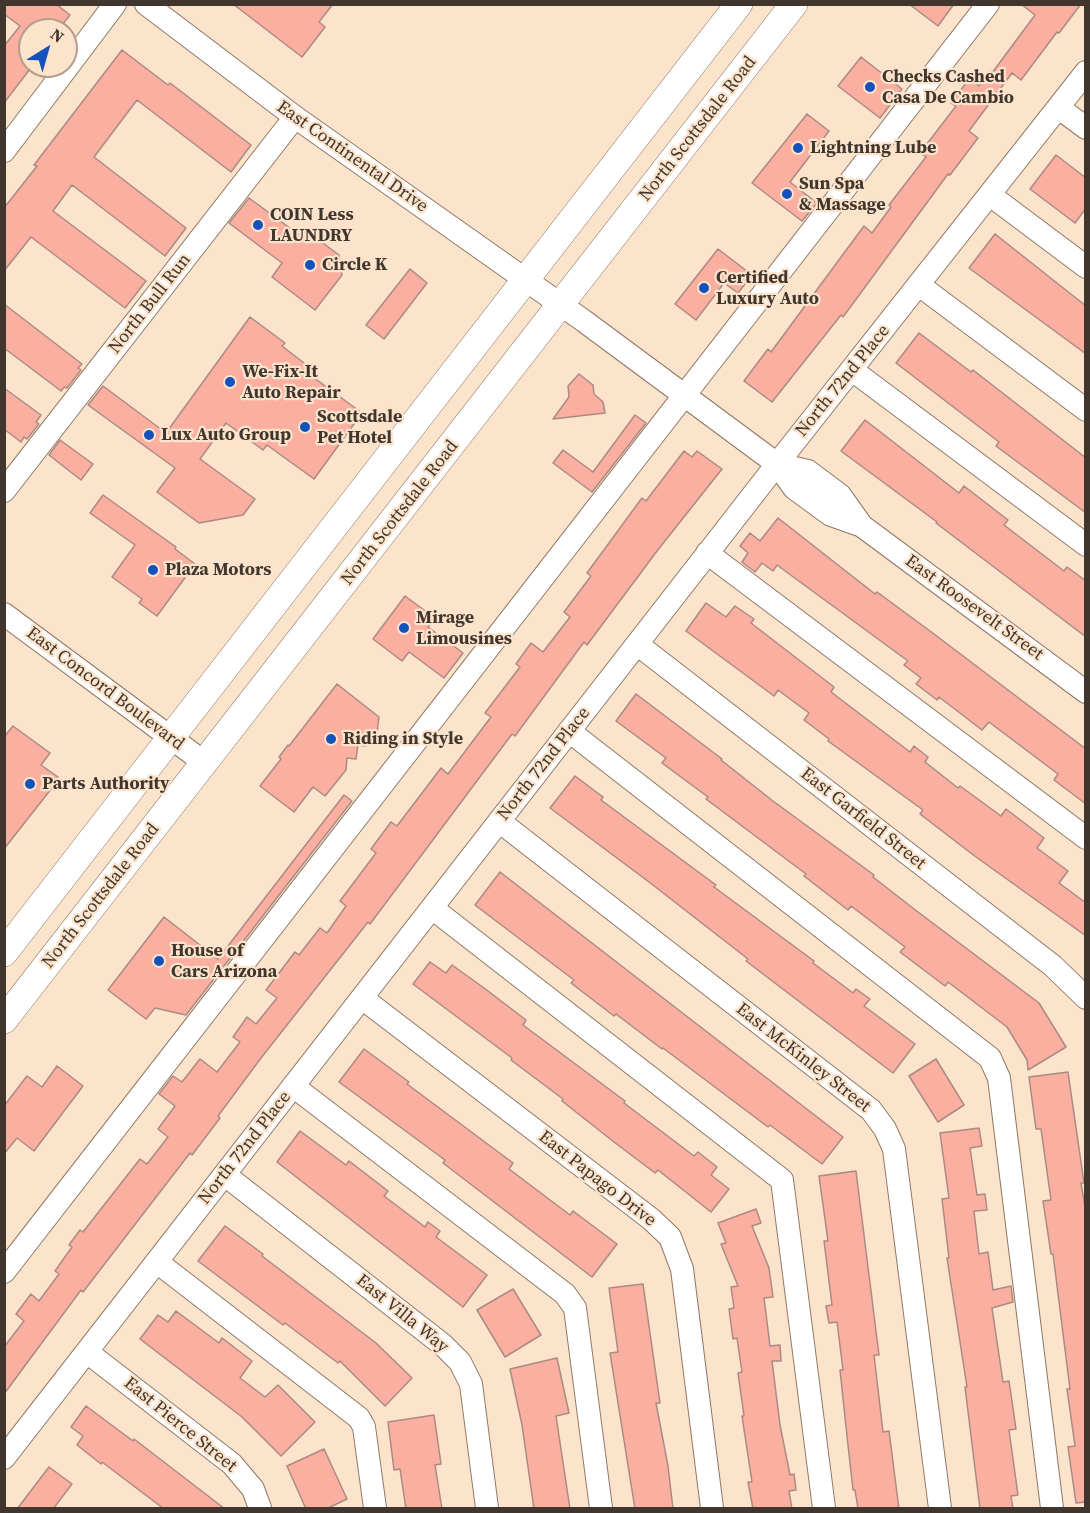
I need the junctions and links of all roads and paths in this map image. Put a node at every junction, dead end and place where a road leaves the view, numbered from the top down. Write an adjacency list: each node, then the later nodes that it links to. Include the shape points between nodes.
1 (115, 4): 10 (street)
2 (146, 4): 8 (street, East Continental Drive)
3 (739, 4): 13 (main road)
4 (794, 4): 15 (main road, North Scottsdale Road)
5 (988, 4): 17 (street)
6 (1086, 72): 7 (street, North 72nd Place)
7 (1059, 108): 9 (street); 11 (street, North 72nd Place)
8 (295, 117): 13 (street, East Continental Drive); 20 (street, North Bull Run)
9 (1086, 128)
10 (4, 151)
11 (990, 195): 12 (street); 14 (street, North 72nd Place)
12 (1086, 267)
13 (526, 280): 15 (street, East Continental Drive); 27 (main road)
14 (919, 285): 16 (street, North 72nd Place); 18 (street)
15 (562, 305): 17 (street, East Roosevelt Street); 28 (main road, North Scottsdale Road)
16 (852, 370): 19 (street, North 72nd Place); 21 (street)
17 (685, 396): 19 (street, East Roosevelt Street); 39 (street)
18 (1086, 410)
19 (777, 464): 22 (street, North 72nd Place); 25 (street, East Roosevelt Street, via 808,471 840,495 862,526)
20 (4, 491)
21 (1086, 545)
22 (707, 553): 24 (street, North 72nd Place); 30 (street)
23 (4, 614): 27 (street, East Concord Boulevard)
24 (637, 644): 26 (street, North 72nd Place); 34 (street, East Garfield Street, via 1053,966)
25 (1086, 692)
26 (569, 731): 29 (street, North 72nd Place); 49 (street, via 990,1058 999,1078)
27 (172, 738): 28 (street, East Concord Boulevard); 32 (main road)
28 (205, 763): 35 (main road, North Scottsdale Road)
29 (499, 821): 31 (street, North 72nd Place); 48 (street, East McKinley Street, via 871,1110 885,1129 894,1149)
30 (1086, 838)
31 (432, 908): 33 (street, North 72nd Place); 47 (street, via 782,1180)
32 (4, 953)
33 (362, 998): 36 (street, North 72nd Place); 46 (street, East Papago Drive, via 670,1237 682,1269)
34 (1086, 998)
35 (4, 1020)
36 (293, 1086): 37 (street, North 72nd Place); 45 (street, via 565,1294 575,1308)
37 (225, 1174): 38 (street, North 72nd Place); 44 (street, East Villa Way, via 444,1345 460,1362 471,1384)
38 (157, 1262): 40 (street, North 72nd Place); 43 (street, via 359,1418 364,1427)
39 (4, 1272)
40 (87, 1352): 41 (street, North 72nd Place); 42 (street, East Pierce Street, via 232,1464 253,1489)
41 (4, 1458)
42 (260, 1509)
43 (375, 1509)
44 (487, 1509)
45 (601, 1509)
46 (712, 1509)
47 (824, 1509)
48 (940, 1509)
49 (1052, 1509)

